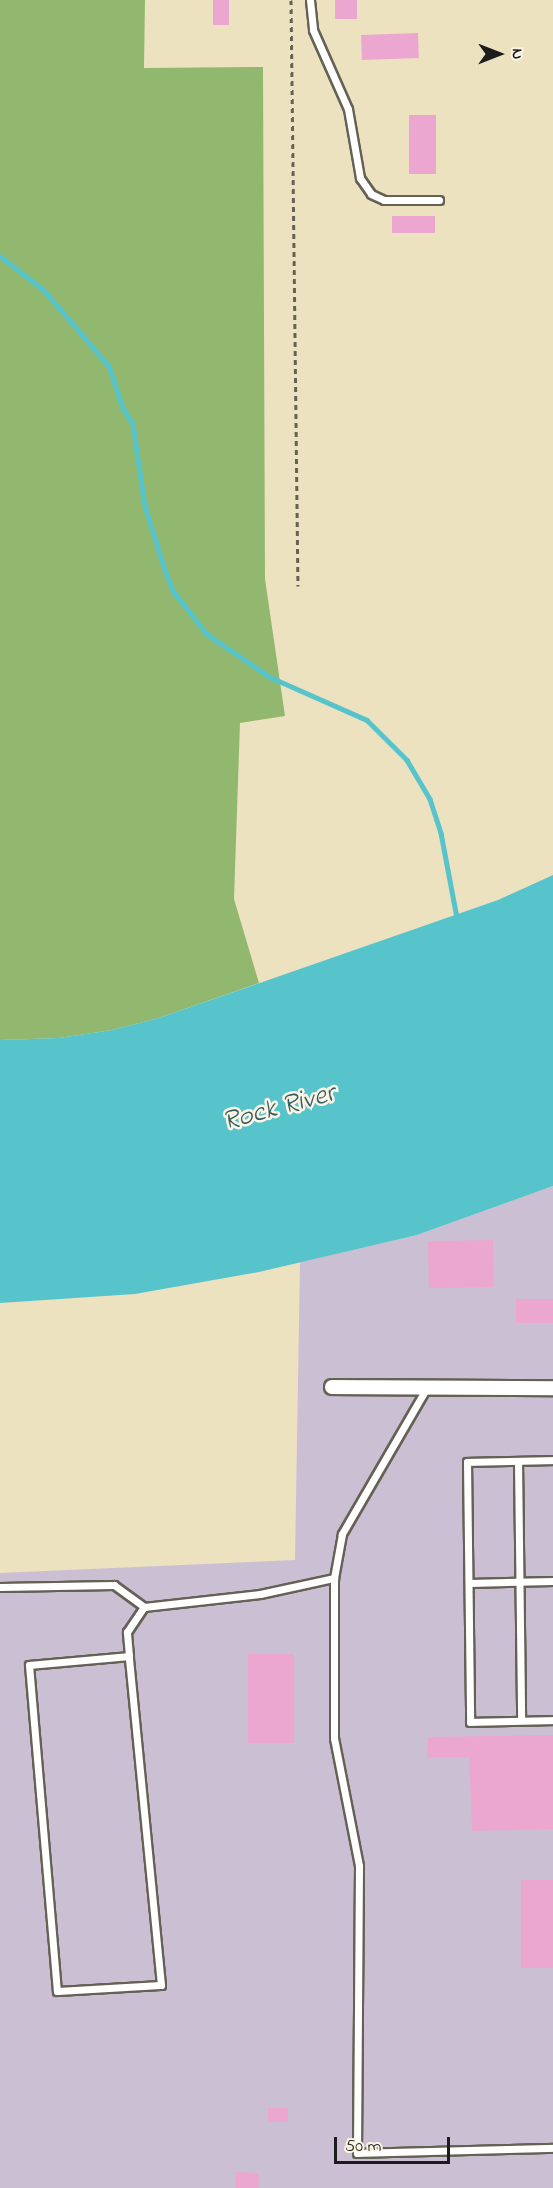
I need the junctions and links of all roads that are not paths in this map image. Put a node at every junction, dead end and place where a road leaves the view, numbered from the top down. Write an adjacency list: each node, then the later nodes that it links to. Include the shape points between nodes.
1 (310, 0): 2 (lane, via 313,30 348,109 360,178 371,194 384,200)
2 (439, 200)
3 (332, 1387): 5 (street)
4 (553, 1388): 5 (street)
5 (426, 1389): 8 (lane, via 342,1534)
6 (553, 1460): 7 (lane)
7 (518, 1461): 10 (lane); 11 (lane, via 467,1462)
8 (334, 1578): 13 (lane, via 260,1594); 17 (lane, via 334,1738 359,1866 357,2153)
9 (553, 1581): 10 (lane)
10 (521, 1582): 11 (lane); 15 (lane)
11 (469, 1583): 15 (lane, via 470,1722)
12 (0, 1587): 13 (lane, via 114,1585)
13 (144, 1607): 14 (lane, via 127,1632)
14 (129, 1656): 14 (lane, via 161,1985 57,1991 29,1665)
15 (521, 1720): 16 (lane)
16 (553, 1720)
17 (553, 2148)

